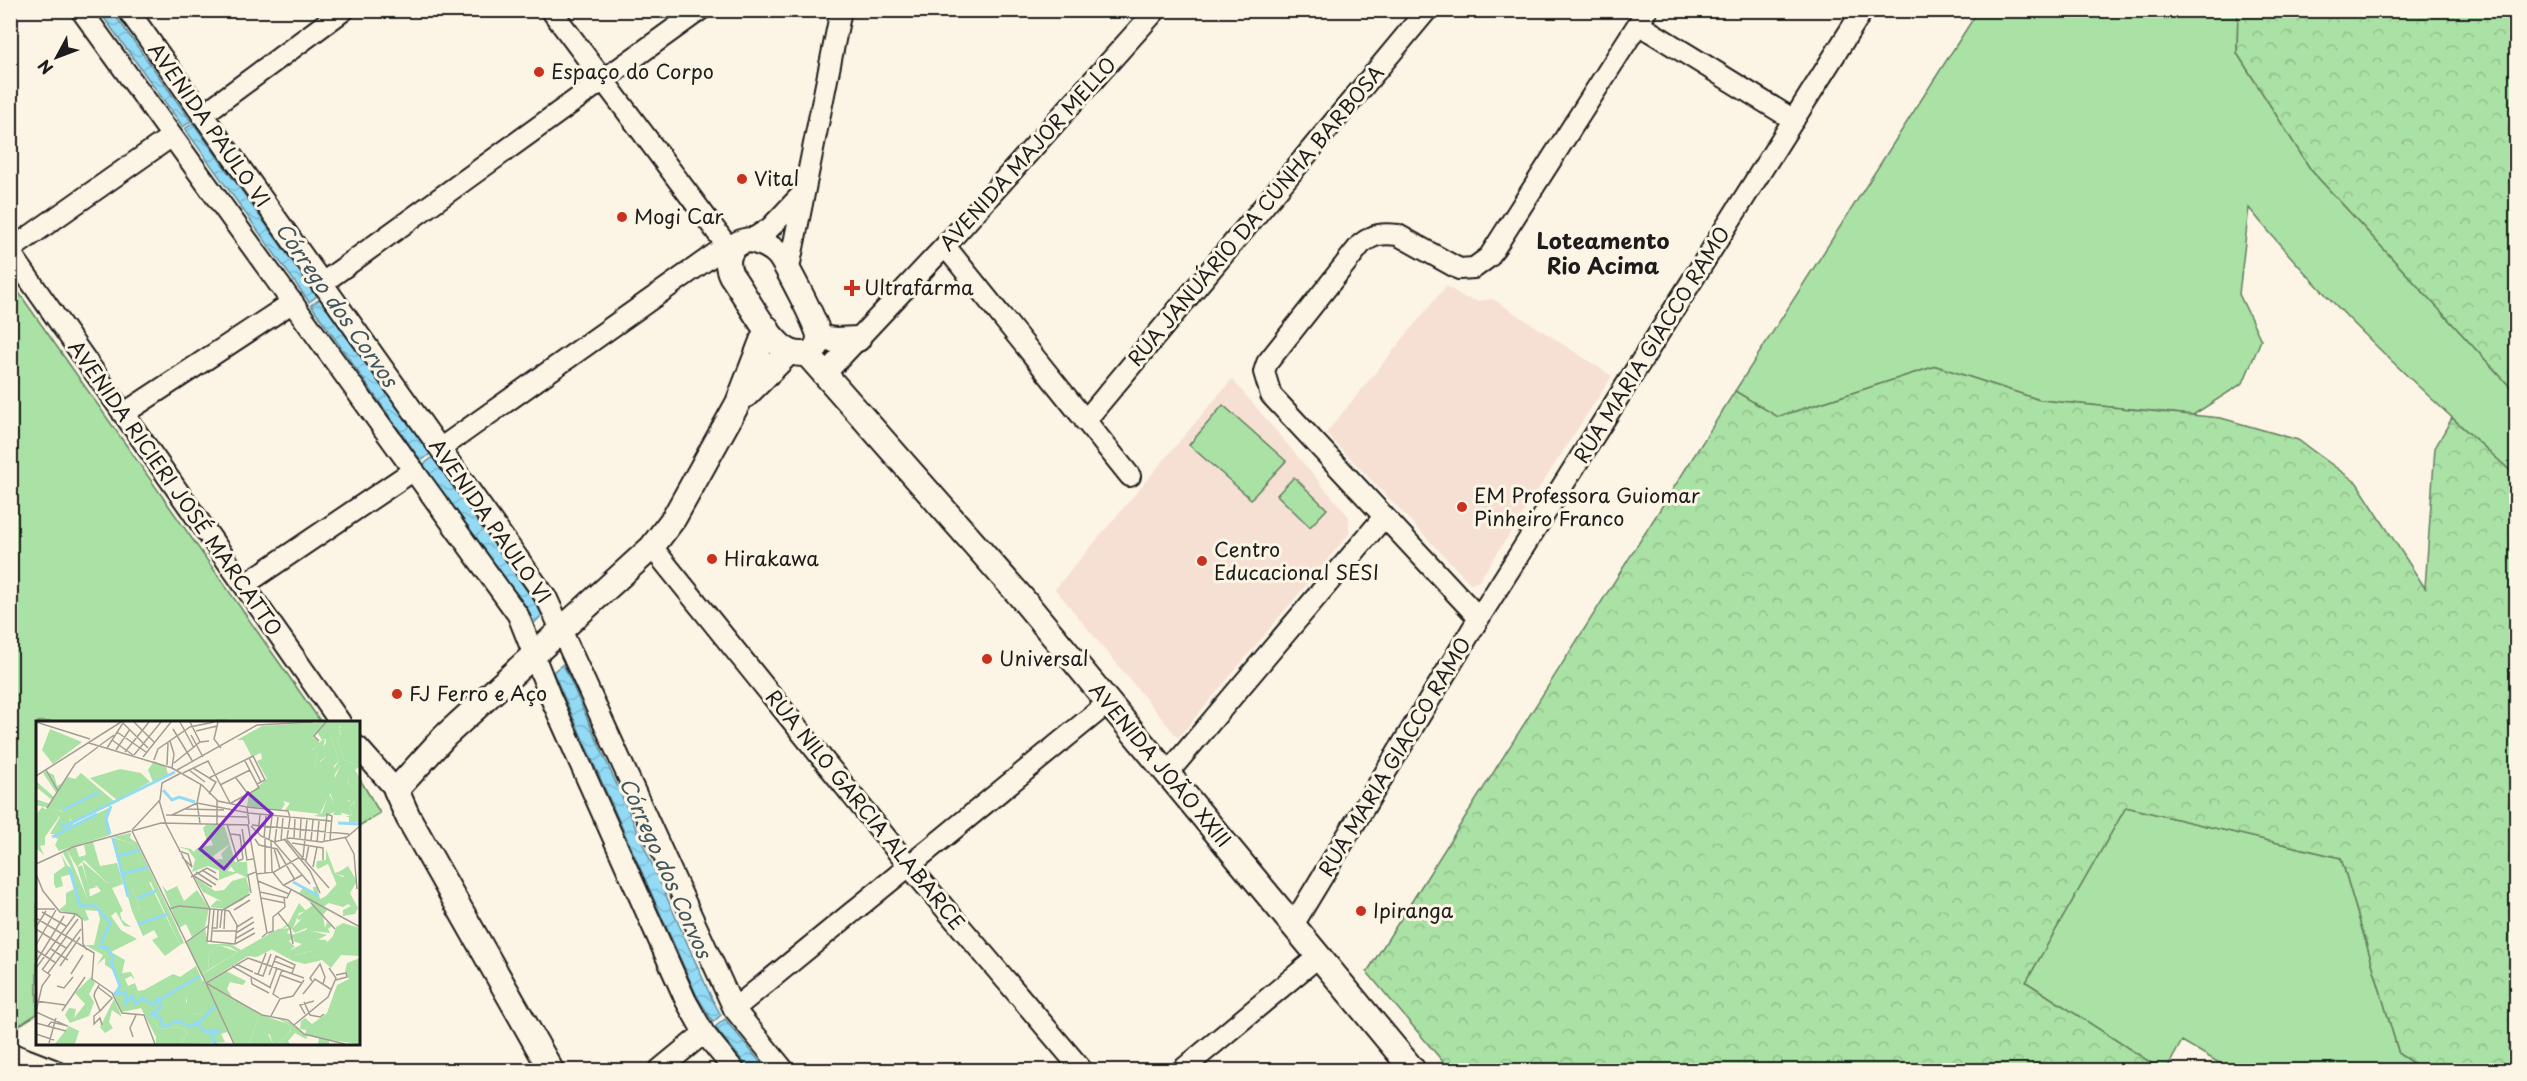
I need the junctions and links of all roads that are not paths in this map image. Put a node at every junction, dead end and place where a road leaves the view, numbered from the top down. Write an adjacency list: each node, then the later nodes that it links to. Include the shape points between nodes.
1 (81, 10): 14 (street, AVENIDA PAULO VI)
2 (128, 10): 12 (street, AVENIDA PAULO VI)
3 (344, 10): 12 (street)
4 (551, 10): 11 (street, AVENIDA JOÃO XXIII)
5 (700, 10): 11 (street)
6 (841, 10): 15 (street)
7 (1156, 10): 17 (street, AVENIDA MAJOR MELLO)
8 (1427, 10): 28 (street, RUA JANUÁRIO DA CUNHA BARBOSA)
9 (1863, 10): 13 (street, RUA MARIA GIACCO RAMO)
10 (1643, 17): 13 (street); 32 (street, via 1489,257 1474,268 1459,269 1398,235 1372,236 1267,363 1264,372 1270,395)
11 (603, 80): 16 (street, AVENIDA JOÃO XXIII); 20 (street)
12 (202, 115): 20 (street, AVENIDA PAULO VI)
13 (1794, 120): 35 (street, RUA MARIA GIACCO RAMO)
14 (172, 136): 18 (street); 21 (street, AVENIDA PAULO VI)
15 (803, 193): 16 (street, via 770,228); 19 (street)
16 (736, 246): 19 (main road, AVENIDA JOÃO XXIII, via 770,247); 22 (main road, AVENIDA JOÃO XXIII, via 727,264 731,275); 29 (street)
17 (945, 246): 23 (street, AVENIDA MAJOR MELLO); 28 (street)
18 (10, 251): 27 (street, AVENIDA RICIERI JOSÉ MARCATTO)
19 (788, 273): 24 (main road, AVENIDA JOÃO XXIII, via 815,322)
20 (321, 284): 29 (street, AVENIDA PAULO VI)
21 (293, 302): 27 (street); 30 (street, AVENIDA PAULO VI)
22 (767, 328): 24 (main road, AVENIDA JOÃO XXIII, via 777,342); 26 (main road)
23 (858, 339): 24 (main road); 25 (street, AVENIDA MAJOR MELLO)
24 (805, 348): 25 (main road, AVENIDA JOÃO XXIII); 26 (main road)
25 (825, 374): 38 (main road, AVENIDA JOÃO XXIII, via 1021,597)
26 (738, 403): 33 (main road, via 679,509)
27 (123, 414): 34 (street, AVENIDA RICIERI JOSÉ MARCATTO)
28 (1086, 422): 31 (street)
29 (441, 448): 36 (street, AVENIDA PAULO VI, via 547,599)
30 (414, 470): 34 (street); 37 (street, AVENIDA PAULO VI, via 518,615)
31 (1130, 476)
32 (1383, 518): 35 (street); 41 (street)
33 (652, 547): 36 (main road); 43 (street, RUA NILO GARCIA ALABARCE)
34 (244, 585): 39 (street, AVENIDA RICIERI JOSÉ MARCATTO)
35 (1479, 618): 44 (street, RUA MARIA GIACCO RAMO)
36 (561, 629): 37 (main road); 46 (street, AVENIDA PAULO VI)
37 (533, 656): 42 (main road, via 445,736); 47 (street, AVENIDA PAULO VI, via 686,1001)
38 (1108, 703): 41 (main road, AVENIDA JOÃO XXIII); 43 (street)
39 (339, 721)
40 (360, 749): 42 (street)
41 (1167, 774): 44 (main road, AVENIDA JOÃO XXIII)
42 (396, 790): 50 (main road)
43 (909, 866): 46 (street); 54 (street, RUA NILO GARCIA ALABARCE)
44 (1293, 925): 45 (main road, AVENIDA JOÃO XXIII)
45 (1318, 956): 55 (street); 56 (main road, AVENIDA JOÃO XXIII)
46 (734, 1009): 53 (street, AVENIDA PAULO VI)
47 (704, 1032): 51 (street); 52 (street, AVENIDA PAULO VI)
48 (10, 1053): 49 (street)
49 (45, 1069)
50 (551, 1071)
51 (659, 1071)
52 (734, 1071)
53 (784, 1071)
54 (1082, 1071)
55 (1182, 1071)
56 (1413, 1071)

